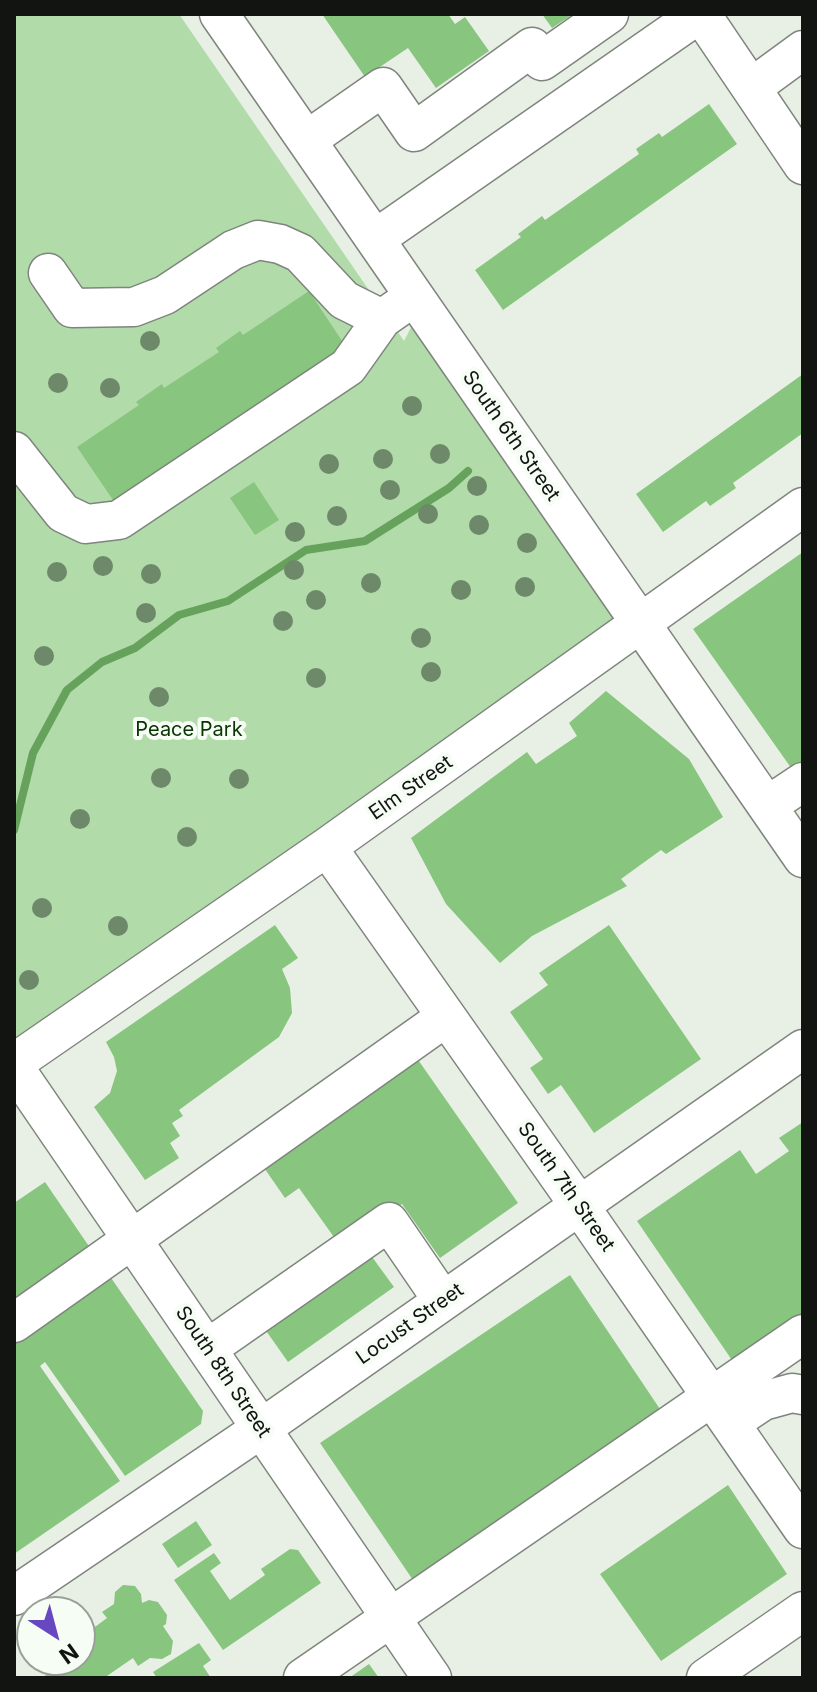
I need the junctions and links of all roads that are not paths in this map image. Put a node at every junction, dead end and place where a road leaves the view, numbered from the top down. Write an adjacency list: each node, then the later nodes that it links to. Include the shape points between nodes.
1 (219, 14): 6 (street, South 6th Street)
2 (609, 14): 6 (street, via 414,132 383,87)
3 (703, 15): 5 (street); 8 (street)
4 (803, 50): 5 (street)
5 (751, 88): 7 (street)
6 (307, 140): 8 (street, South 6th Street)
7 (803, 165)
8 (375, 239): 10 (street, South 6th Street)
9 (48, 273): 11 (street, via 72,308 134,307 165,295 233,250 258,240 300,253 344,300)
10 (415, 296): 11 (street); 14 (street, South 6th Street)
11 (382, 319): 12 (street, via 348,367 119,520 86,524 63,513)
12 (14, 451)
13 (803, 507): 14 (street, Elm Street)
14 (641, 624): 16 (street, South 6th Street); 17 (street, Elm Street)
15 (803, 782): 16 (street)
16 (767, 806): 18 (street, South 6th Street)
17 (327, 847): 19 (street, South 7th Street); 21 (street, Elm Street)
18 (803, 858)
19 (446, 1017): 22 (street, South 7th Street); 23 (street)
20 (803, 1049): 22 (street, Locust Street)
21 (14, 1065): 23 (street, South 8th Street)
22 (579, 1205): 24 (street, Locust Street); 29 (street, South 7th Street)
23 (132, 1240): 25 (street); 27 (street, South 8th Street)
24 (443, 1301): 27 (street, via 389,1222); 30 (street, Locust Street)
25 (14, 1323)
26 (803, 1334): 29 (street)
27 (207, 1349): 30 (street, South 8th Street)
28 (803, 1395): 29 (street)
29 (721, 1410): 31 (street, South 7th Street); 34 (street)
30 (262, 1428): 32 (street, Locust Street); 34 (street, South 8th Street)
31 (803, 1529)
32 (14, 1596)
33 (803, 1611): 37 (street)
34 (390, 1617): 35 (street); 36 (street, South 8th Street)
35 (303, 1678)
36 (432, 1678)
37 (706, 1678)

